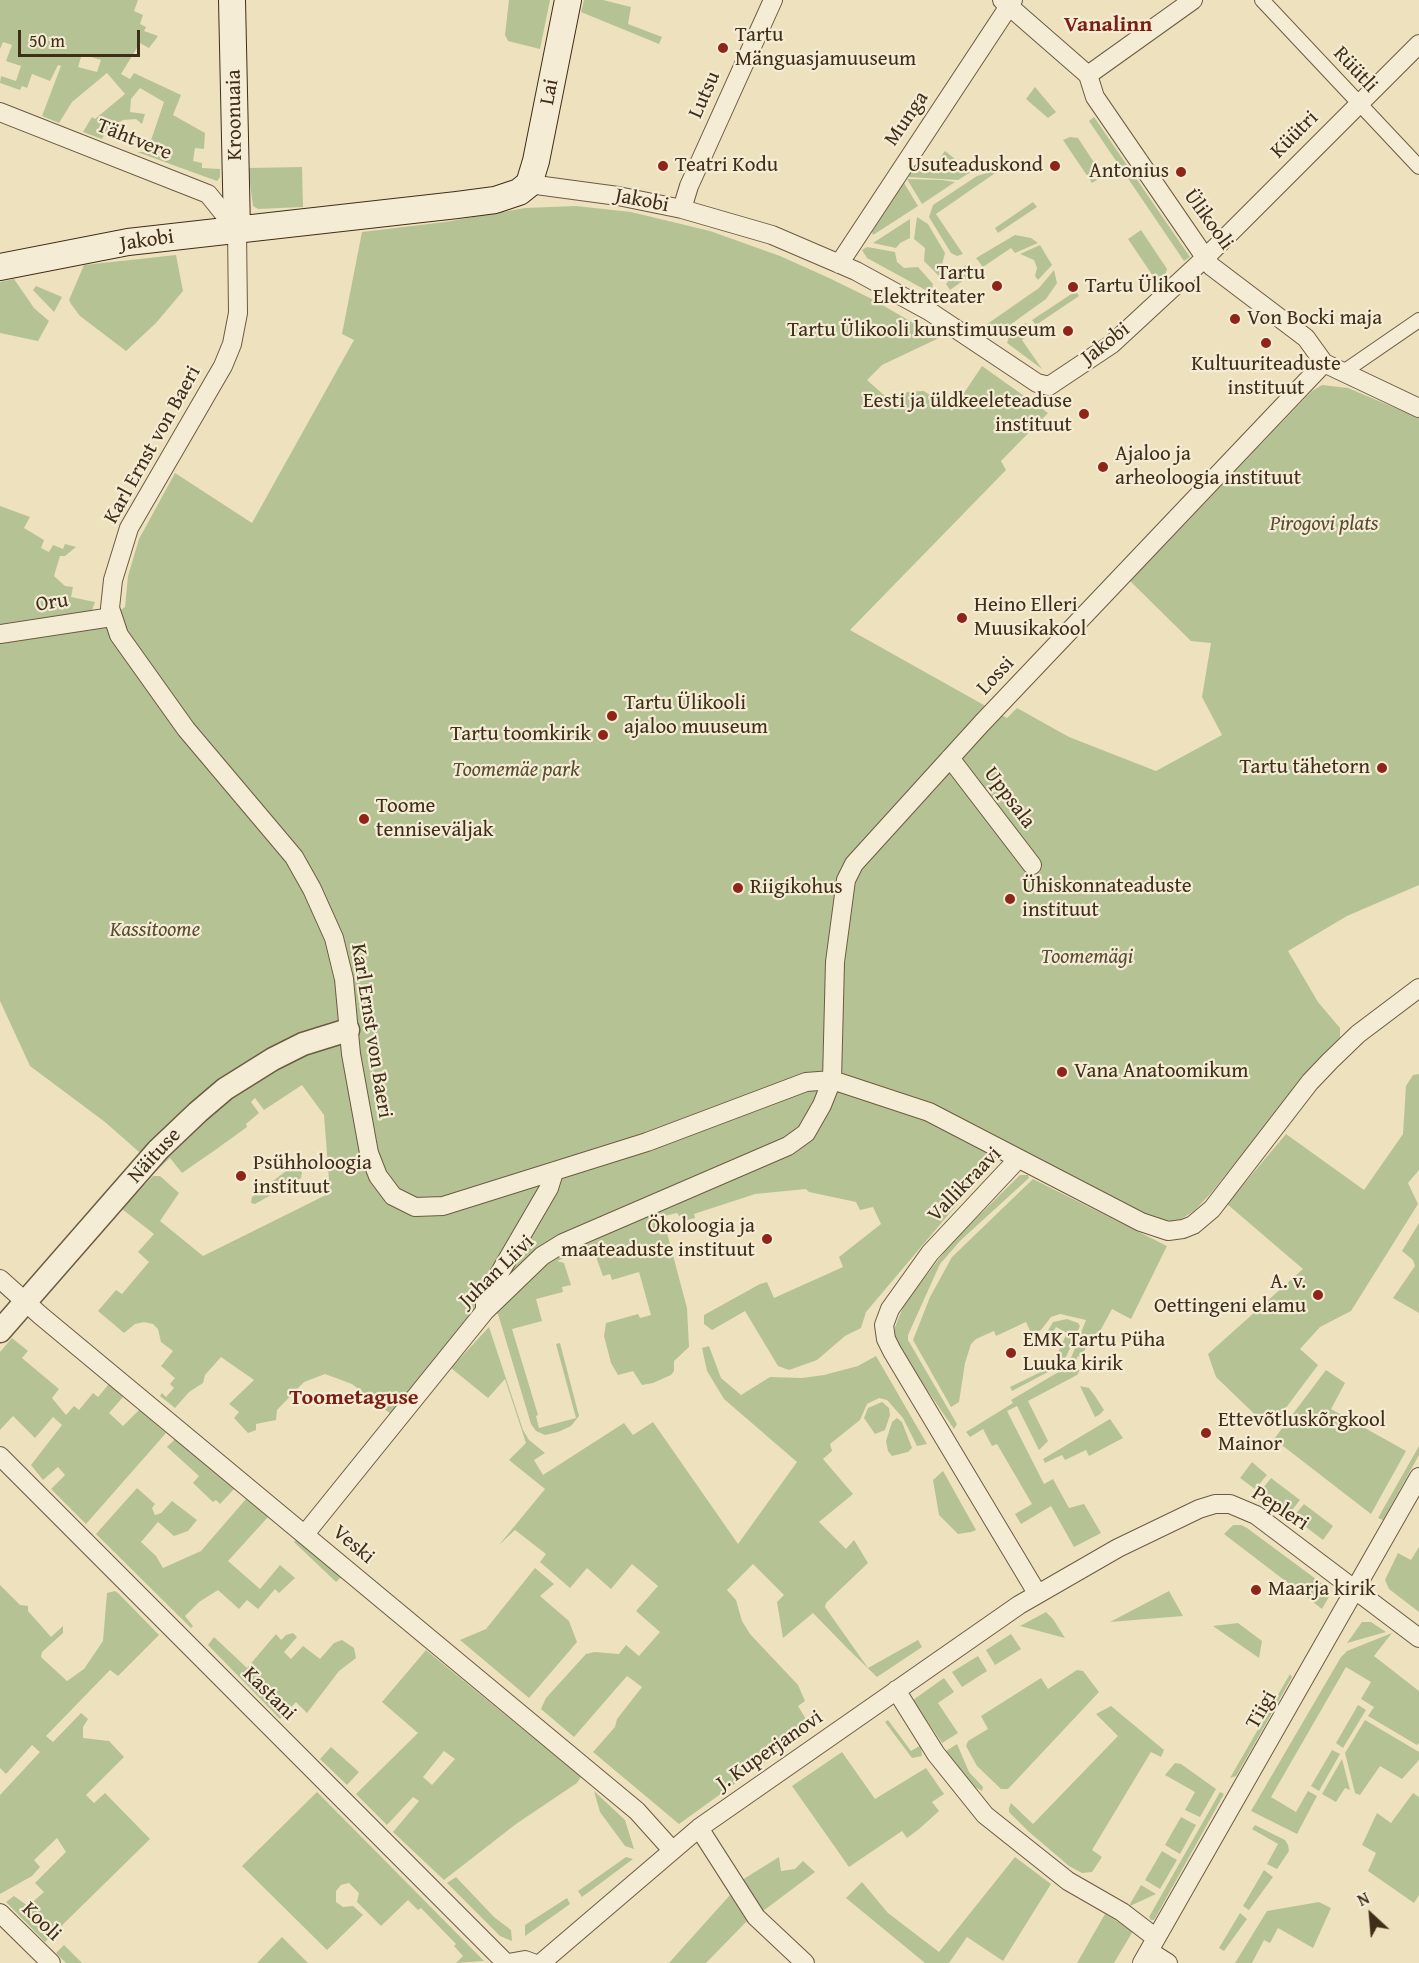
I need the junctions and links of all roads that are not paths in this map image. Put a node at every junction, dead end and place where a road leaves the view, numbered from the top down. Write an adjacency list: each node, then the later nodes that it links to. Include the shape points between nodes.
1 (232, 0): 14 (main road, Kroonuaia)
2 (568, 0): 12 (main road, Lai)
3 (773, 0): 13 (street, Lutsu)
4 (1193, 0): 8 (street)
5 (1262, 0): 9 (street, Rüütli)
6 (1008, 2): 8 (street, Ülikooli); 16 (street, Munga)
7 (1419, 44): 9 (street, Küütri)
8 (1088, 75): 15 (street, Ülikooli, via 1095,97)
9 (1358, 104): 11 (street, Rüütli); 15 (street, Küütri)
10 (0, 112): 14 (street, Tähtvere, via 208,194)
11 (1419, 167)
12 (529, 184): 13 (street, Jakobi); 14 (main road, Jakobi, via 495,200)
13 (681, 209): 16 (street, Jakobi, via 772,235)
14 (237, 230): 17 (main road, Jakobi, via 129,242); 22 (street, Karl Ernst von Baeri, via 238,313 232,344 129,528 113,580)
15 (1205, 258): 16 (street, Jakobi, via 1112,344 1049,386 1037,383 929,311); 19 (street, Ülikooli, via 1306,338)
16 (839, 264)
17 (0, 267)
18 (1419, 320): 20 (street)
19 (1324, 363): 20 (street, Ülikooli); 24 (street, Lossi)
20 (1342, 373): 21 (street, Ülikooli)
21 (1419, 408)
22 (112, 617): 23 (street, Oru); 27 (street, Karl Ernst von Baeri, via 118,634 186,729 294,856 334,938 344,979)
23 (0, 634)
24 (950, 758): 25 (street, Uppsala); 28 (street, Lossi, via 854,864 846,880 835,962)
25 (1032, 865)
26 (1419, 988): 29 (street, Vallikraavi, via 1358,1034 1330,1061 1212,1209 1193,1225 1168,1231 1153,1226)
27 (348, 1030): 30 (street, Karl Ernst von Baeri, via 369,1153 378,1176 393,1196 415,1207 435,1207); 32 (street, Näituse, via 303,1044 225,1089 158,1150)
28 (832, 1080): 29 (street, Karl Ernst von Baeri, via 929,1112); 30 (street, Karl Ernst von Baeri, via 798,1085); 33 (street, Juhan Liivi, via 816,1116 797,1142 552,1249)
29 (1018, 1159): 39 (street, Vallikraavi, via 930,1253 890,1309 884,1325 892,1351)
30 (554, 1172): 33 (street, via 549,1188 485,1298)
31 (0, 1279): 32 (street, Veski)
32 (27, 1302): 34 (street, Näituse); 37 (street, Veski)
33 (485, 1311): 37 (street, Juhan Liivi)
34 (0, 1331)
35 (0, 1456): 47 (street, Kastani)
36 (1419, 1477): 38 (street, Tiigi)
37 (304, 1534): 43 (street, Veski, via 637,1810)
38 (1356, 1591): 39 (street, Pepleri, via 1256,1515 1230,1504 1215,1504 1174,1519); 40 (street, Pepleri); 45 (street, Tiigi)
39 (1037, 1593): 41 (street, J. Kuperjanovi)
40 (1419, 1638)
41 (896, 1690): 42 (street, J. Kuperjanovi); 45 (street, via 936,1754 986,1815 1068,1881 1122,1912)
42 (699, 1828): 43 (street, J. Kuperjanovi); 50 (street, via 756,1917)
43 (672, 1850): 49 (street, J. Kuperjanovi)
44 (0, 1913): 46 (street, Kooli)
45 (1149, 1950): 51 (street)
46 (51, 1963)
47 (507, 1963): 48 (street)
48 (533, 1963)
49 (541, 1963)
50 (805, 1963)
51 (1168, 1963)

